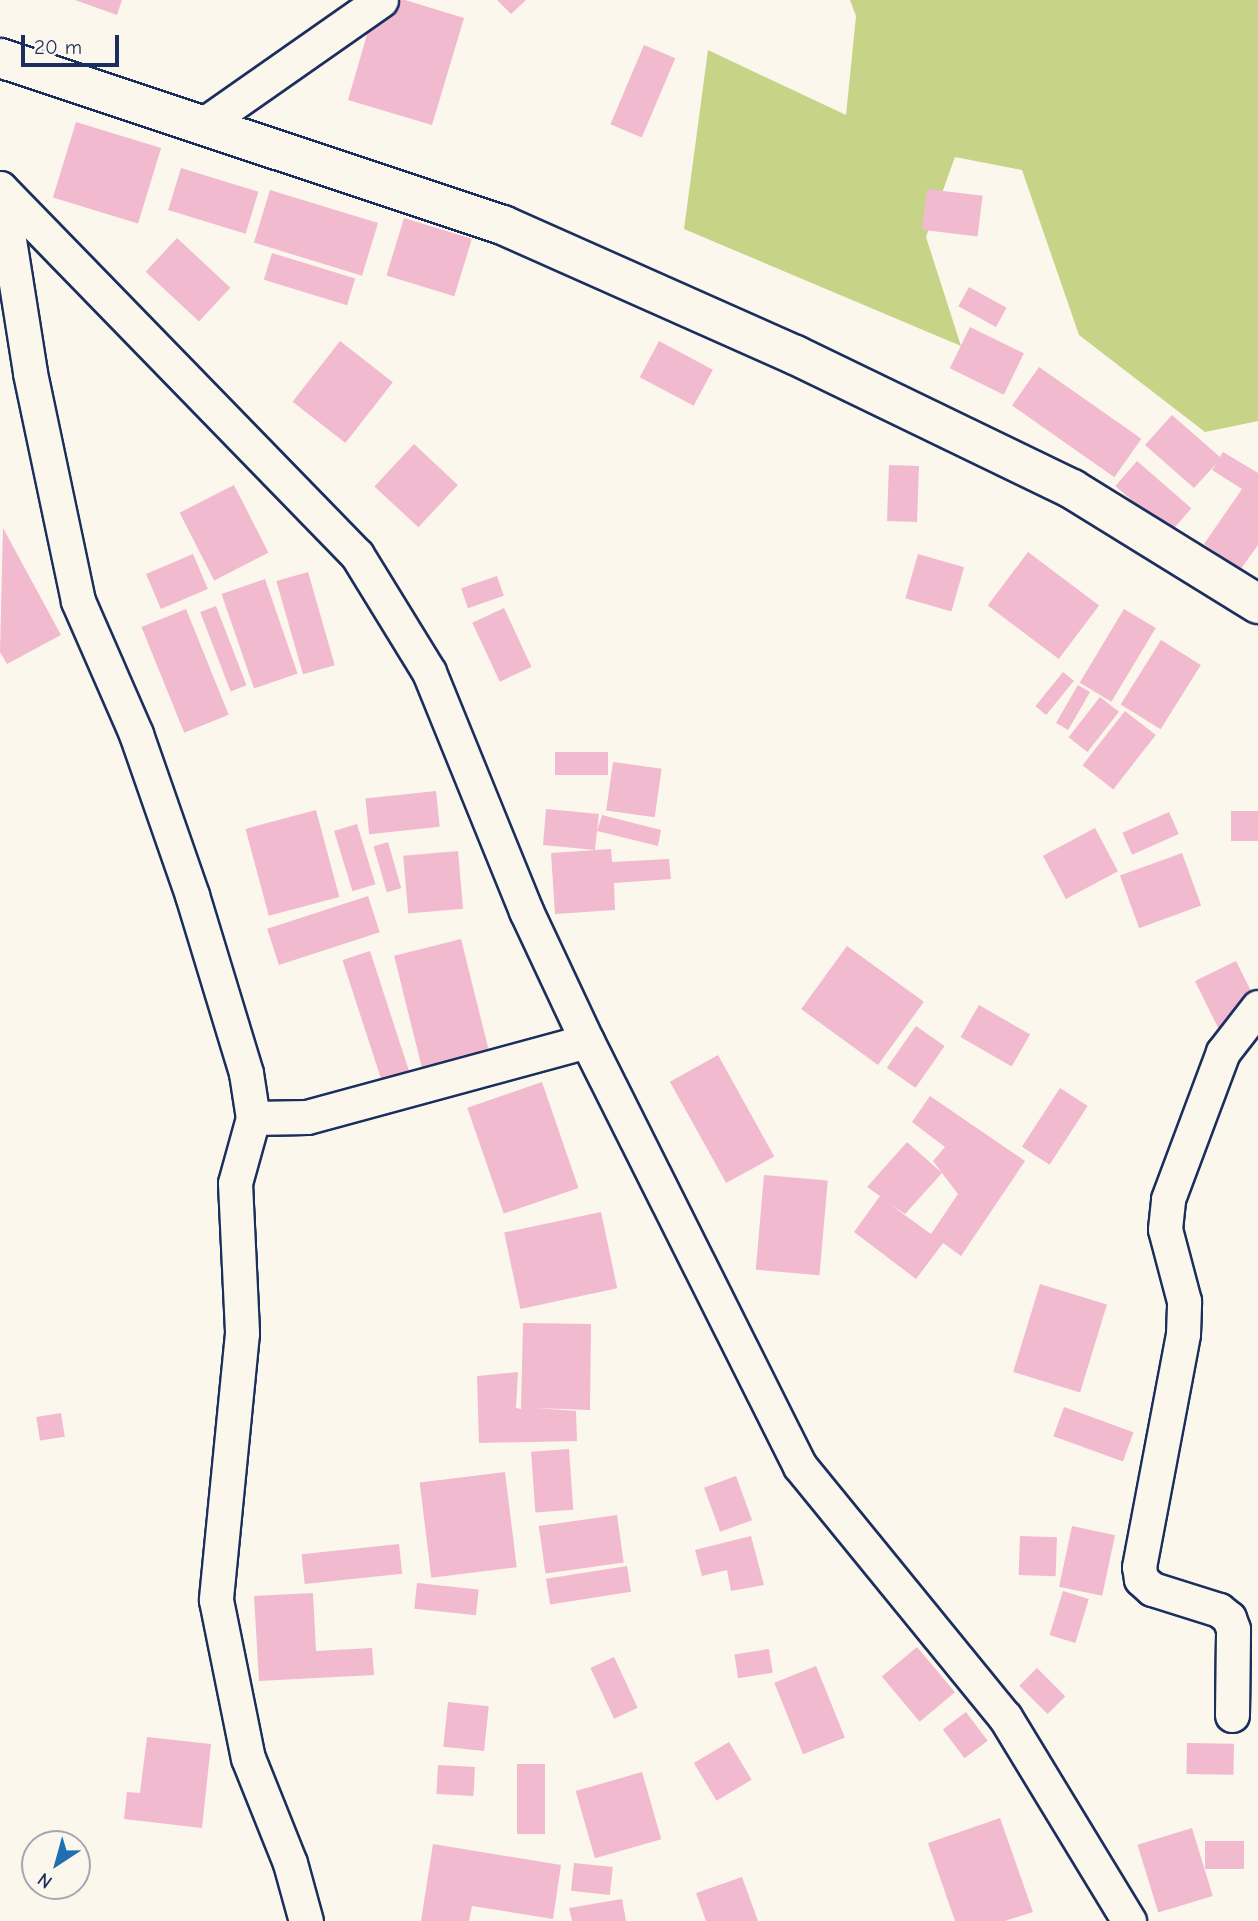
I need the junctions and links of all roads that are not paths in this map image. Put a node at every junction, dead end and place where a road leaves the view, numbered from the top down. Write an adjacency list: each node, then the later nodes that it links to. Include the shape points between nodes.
1 (381, 0): 3 (street)
2 (0, 58): 3 (street)
3 (204, 124): 5 (street, via 503,225 795,355 1072,489)
4 (0, 189): 7 (street, via 357,555 429,672 526,911); 8 (street, via 30,373 78,601 136,734 192,895 246,1073)
5 (1258, 604)
6 (1258, 1007): 9 (street, via 1223,1052 1168,1199 1166,1229 1184,1301 1183,1334 1139,1567 1141,1579 1152,1588 1219,1610 1229,1618 1233,1629)
7 (587, 1041): 8 (street, via 307,1117); 11 (street, via 800,1466 1005,1717)
8 (253, 1118): 10 (street, via 235,1183 242,1333 216,1600 247,1758 290,1863)
9 (1232, 1715)
10 (306, 1921)
11 (1129, 1921)

